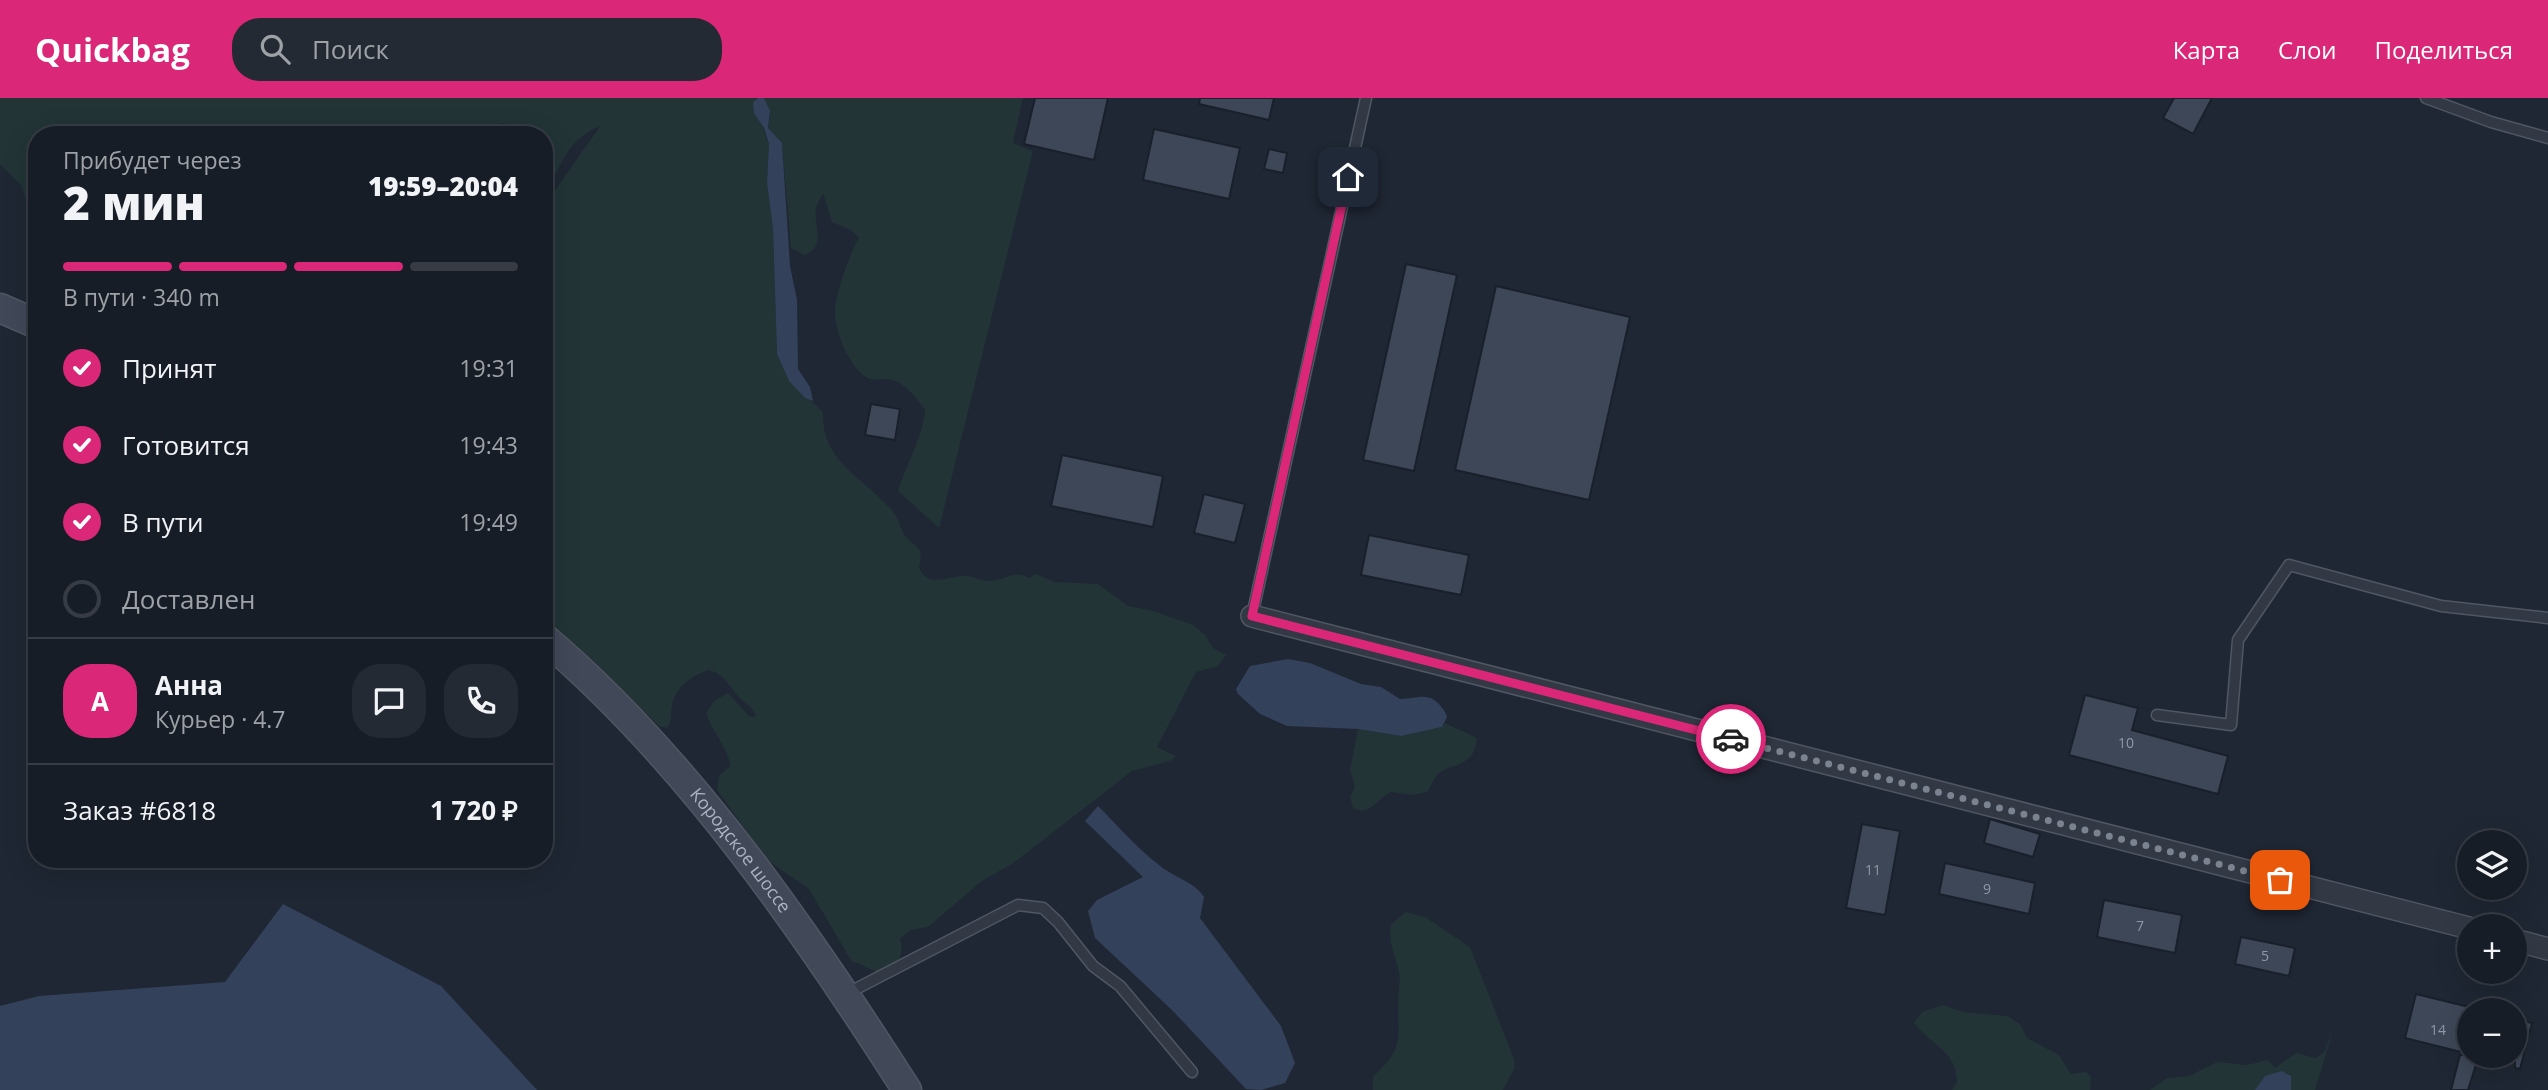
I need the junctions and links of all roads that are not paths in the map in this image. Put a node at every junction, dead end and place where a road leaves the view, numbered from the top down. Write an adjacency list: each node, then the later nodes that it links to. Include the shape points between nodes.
1 (1366, 98): 6 (lane)
2 (2426, 98): 3 (lane)
3 (2548, 138)
4 (0, 308): 5 (main road)
5 (28, 320)
6 (1252, 616): 10 (street)
7 (2548, 618): 9 (lane, via 2441,606 2289,565 2238,640 2231,724)
8 (553, 646): 13 (main road, Кородское шоссе, via 588,676 663,758 741,851)
9 (2157, 715)
10 (2457, 925)
11 (2527, 943): 12 (street)
12 (2548, 949)
13 (846, 995): 14 (lane, via 1018,905 1036,906 1058,922 1093,966 1120,986); 15 (main road, Кородское шоссе)
14 (1192, 1072)
15 (908, 1090)

